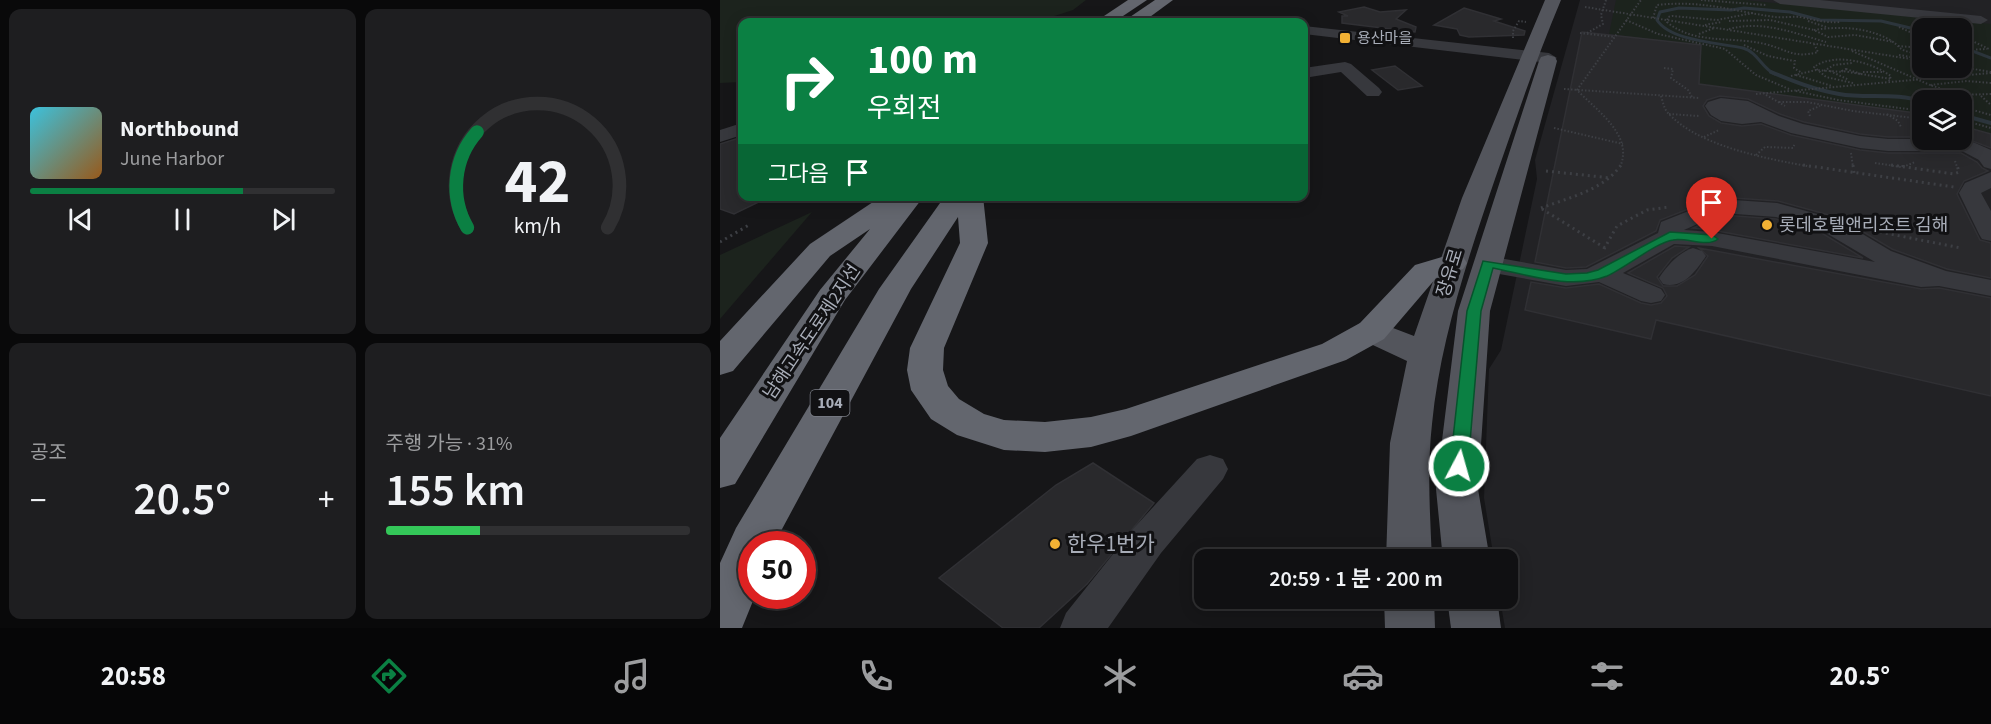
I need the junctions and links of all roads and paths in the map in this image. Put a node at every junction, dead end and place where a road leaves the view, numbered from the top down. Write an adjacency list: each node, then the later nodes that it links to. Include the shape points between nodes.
1 (1139, 0): 26 (highway)
2 (1165, 0): 27 (highway)
3 (1553, 0): 58 (main road, 장유로)
4 (1606, 0): 19 (path)
5 (1641, 0): 21 (path)
6 (1780, 0): 7 (street)
7 (1787, 0): 11 (street)
8 (1909, 0): 22 (street)
9 (1934, 0): 24 (street)
10 (1730, 2): 15 (path)
11 (1815, 2): 13 (street)
12 (1577, 3): 19 (path); 58 (main road, 장유로)
13 (1842, 3): 14 (street)
14 (1869, 5): 16 (street)
15 (1727, 6): 18 (path); 25 (path, via 1670,2 1658,5)
16 (1890, 6): 22 (street)
17 (1970, 7): 24 (street, via 1981,20)
18 (1737, 8): 20 (path)
19 (1602, 9): 21 (path); 44 (path, via 1602,26)
20 (1753, 13): 23 (path); 29 (path, via 1717,20 1672,15)
21 (1630, 14): 25 (path); 28 (path)
22 (1917, 14): 24 (street)
23 (1774, 16)
24 (1946, 16)
25 (1652, 17): 29 (path)
26 (1110, 18)
27 (1138, 18)
28 (1626, 20): 46 (path); 102 (path, via 1658,34 1725,49 1755,75)
29 (1667, 20): 33 (path); 45 (path, via 1672,27)
30 (1746, 20): 33 (path); 34 (path, via 1770,20); 36 (path, via 1744,23)
31 (1808, 20): 37 (path)
32 (1527, 22): 58 (path, via 1518,21 1513,31)
33 (1705, 26): 35 (path)
34 (1793, 26): 38 (path); 40 (path)
35 (1714, 27): 39 (path); 45 (path)
36 (1755, 27): 38 (path); 39 (path)
37 (1827, 27): 40 (path); 50 (path, via 1869,33)
38 (1781, 29): 52 (path)
39 (1728, 30): 42 (path)
40 (1815, 30): 47 (path)
41 (1311, 31): 58 (street)
42 (1737, 31): 48 (path); 51 (path)
43 (1580, 33): 44 (path)
44 (1587, 33): 46 (path)
45 (1696, 34): 48 (path)
46 (1616, 37): 101 (path)
47 (1828, 37): 50 (path, via 1855,35); 52 (path)
48 (1732, 39): 61 (path)
49 (1972, 41): 57 (path)
50 (1894, 42): 55 (path)
51 (1814, 44): 52 (path); 61 (path, via 1818,52)
52 (1827, 44): 54 (path)
53 (1744, 45): 65 (path, via 1768,56)
54 (1845, 48): 62 (path); 67 (path)
55 (1899, 48): 56 (path); 60 (path); 62 (path)
56 (1912, 48)
57 (1990, 49): 59 (path)
58 (1530, 50): 155 (main road, 장유로); 156 (main road, 장유로)
59 (1972, 50)
60 (1912, 52)
61 (1804, 55): 65 (path)
62 (1899, 56): 63 (path)
63 (1910, 58)
64 (1828, 60): 66 (path); 69 (path); 73 (path, via 1816,64)
65 (1794, 61): 80 (path, via 1794,68)
66 (1856, 62): 68 (path); 69 (path)
67 (1874, 62): 68 (path); 92 (path)
68 (1866, 64): 70 (path)
69 (1837, 65): 75 (path); 77 (path)
70 (1870, 65): 74 (path); 78 (path)
71 (1664, 68): 110 (path, via 1673,69 1671,78 1688,90)
72 (1972, 69): 82 (path)
73 (1816, 70): 75 (path); 80 (path); 88 (path)
74 (1855, 70): 77 (path); 81 (path)
75 (1824, 71): 76 (path)
76 (1829, 71): 77 (path); 85 (path)
77 (1845, 71): 83 (path); 85 (path)
78 (1887, 72): 81 (path); 91 (path)
79 (1308, 73): 104 (street, via 1345,67)
80 (1802, 73): 84 (path)
81 (1860, 73): 83 (path); 91 (path)
82 (1991, 73): 86 (path)
83 (1850, 74): 93 (path)
84 (1795, 75): 87 (path); 99 (path)
85 (1836, 75): 88 (path); 93 (path)
86 (1972, 75)
87 (1791, 76)
88 (1828, 77): 93 (path)
89 (1936, 78): 92 (path)
90 (1962, 78): 94 (path)
91 (1891, 79): 95 (path)
92 (1913, 80): 95 (path); 98 (path)
93 (1849, 81): 97 (path)
94 (1967, 81): 96 (path); 98 (path)
95 (1888, 82): 97 (path)
96 (1991, 83)
97 (1863, 84): 99 (path)
98 (1930, 86): 103 (path)
99 (1836, 87): 102 (path)
100 (1564, 89): 101 (path)
101 (1577, 90): 108 (path); 131 (path, via 1617,132)
102 (1793, 90): 105 (path); 115 (path)
103 (1939, 90)
104 (1373, 92)
105 (1752, 94)
106 (1991, 94): 109 (path)
107 (1972, 95): 109 (path)
108 (1661, 96): 110 (path); 117 (path)
109 (1981, 96): 114 (path)
110 (1692, 98): 111 (path)
111 (1700, 98)
112 (1778, 102): 113 (path)
113 (1824, 105): 118 (path); 123 (path, via 1810,108 1808,115)
114 (1991, 105)
115 (1912, 110)
116 (1972, 110): 119 (path)
117 (1668, 114): 120 (path); 133 (path, via 1703,138)
118 (1886, 114): 122 (path); 125 (path, via 1898,121)
119 (1991, 115)
120 (1699, 116)
121 (1762, 116): 135 (street, via 1798,129 1860,142 1966,145 1987,156)
122 (1912, 118)
123 (1812, 119)
124 (1972, 123): 127 (path)
125 (1900, 127)
126 (1554, 128): 131 (path)
127 (1991, 129)
128 (738, 130): 129 (street)
129 (720, 136)
130 (1793, 139): 133 (path, via 1793,148 1765,147)
131 (1623, 144): 139 (path, via 1624,161)
132 (1850, 153): 138 (path)
133 (1756, 155): 138 (path)
134 (1952, 158): 136 (path, via 1959,166 1959,172 1954,174)
135 (1991, 163)
136 (1875, 164)
137 (1546, 171): 139 (path)
138 (1854, 172): 141 (path)
139 (1612, 178): 154 (path, via 1541,208 1563,220)
140 (1991, 179): 148 (street, via 1970,193)
141 (1960, 189)
142 (893, 201): 164 (highway, via 820,250)
143 (907, 201): 166 (highway, 남해고속도로제2지선, via 831,297)
144 (956, 201): 171 (highway, 104, via 895,289 843,380 752,542)
145 (970, 201): 162 (highway, via 974,243 927,348 925,370 930,390 945,409 971,425 1004,435 1045,438 1091,432 1131,422 1334,352)
146 (1701, 212): 149 (street, via 1670,227); 150 (street, via 1719,206 1777,210 1817,220); 152 (street)
147 (749, 225): 151 (path)
148 (1991, 234)
149 (1670, 236): 152 (street); 154 (street)
150 (1852, 239): 157 (street); 159 (street, via 1882,256)
151 (720, 242)
152 (1732, 243): 157 (street)
153 (1693, 256): 158 (street)
154 (1604, 261): 156 (street, via 1587,277 1566,278); 161 (street, via 1623,284)
155 (1452, 262): 162 (highway, via 1426,272); 163 (main road, 장유로)
156 (1488, 264): 168 (main road, 장유로, via 1474,311 1457,489)
157 (1846, 272): 159 (street)
158 (1672, 278)
159 (1939, 278): 160 (street)
160 (1991, 288)
161 (1651, 296)
162 (1372, 331): 163 (main road)
163 (1427, 356): 167 (main road, 장유로, via 1415,406 1407,489)
164 (720, 363)
165 (1210, 469): 172 (street, via 1147,541)
166 (720, 472)
167 (1408, 549)
168 (1465, 549)
169 (1409, 609): 173 (main road)
170 (1473, 609): 174 (main road)
171 (720, 620)
172 (1082, 628)
173 (1410, 628)
174 (1476, 628)

